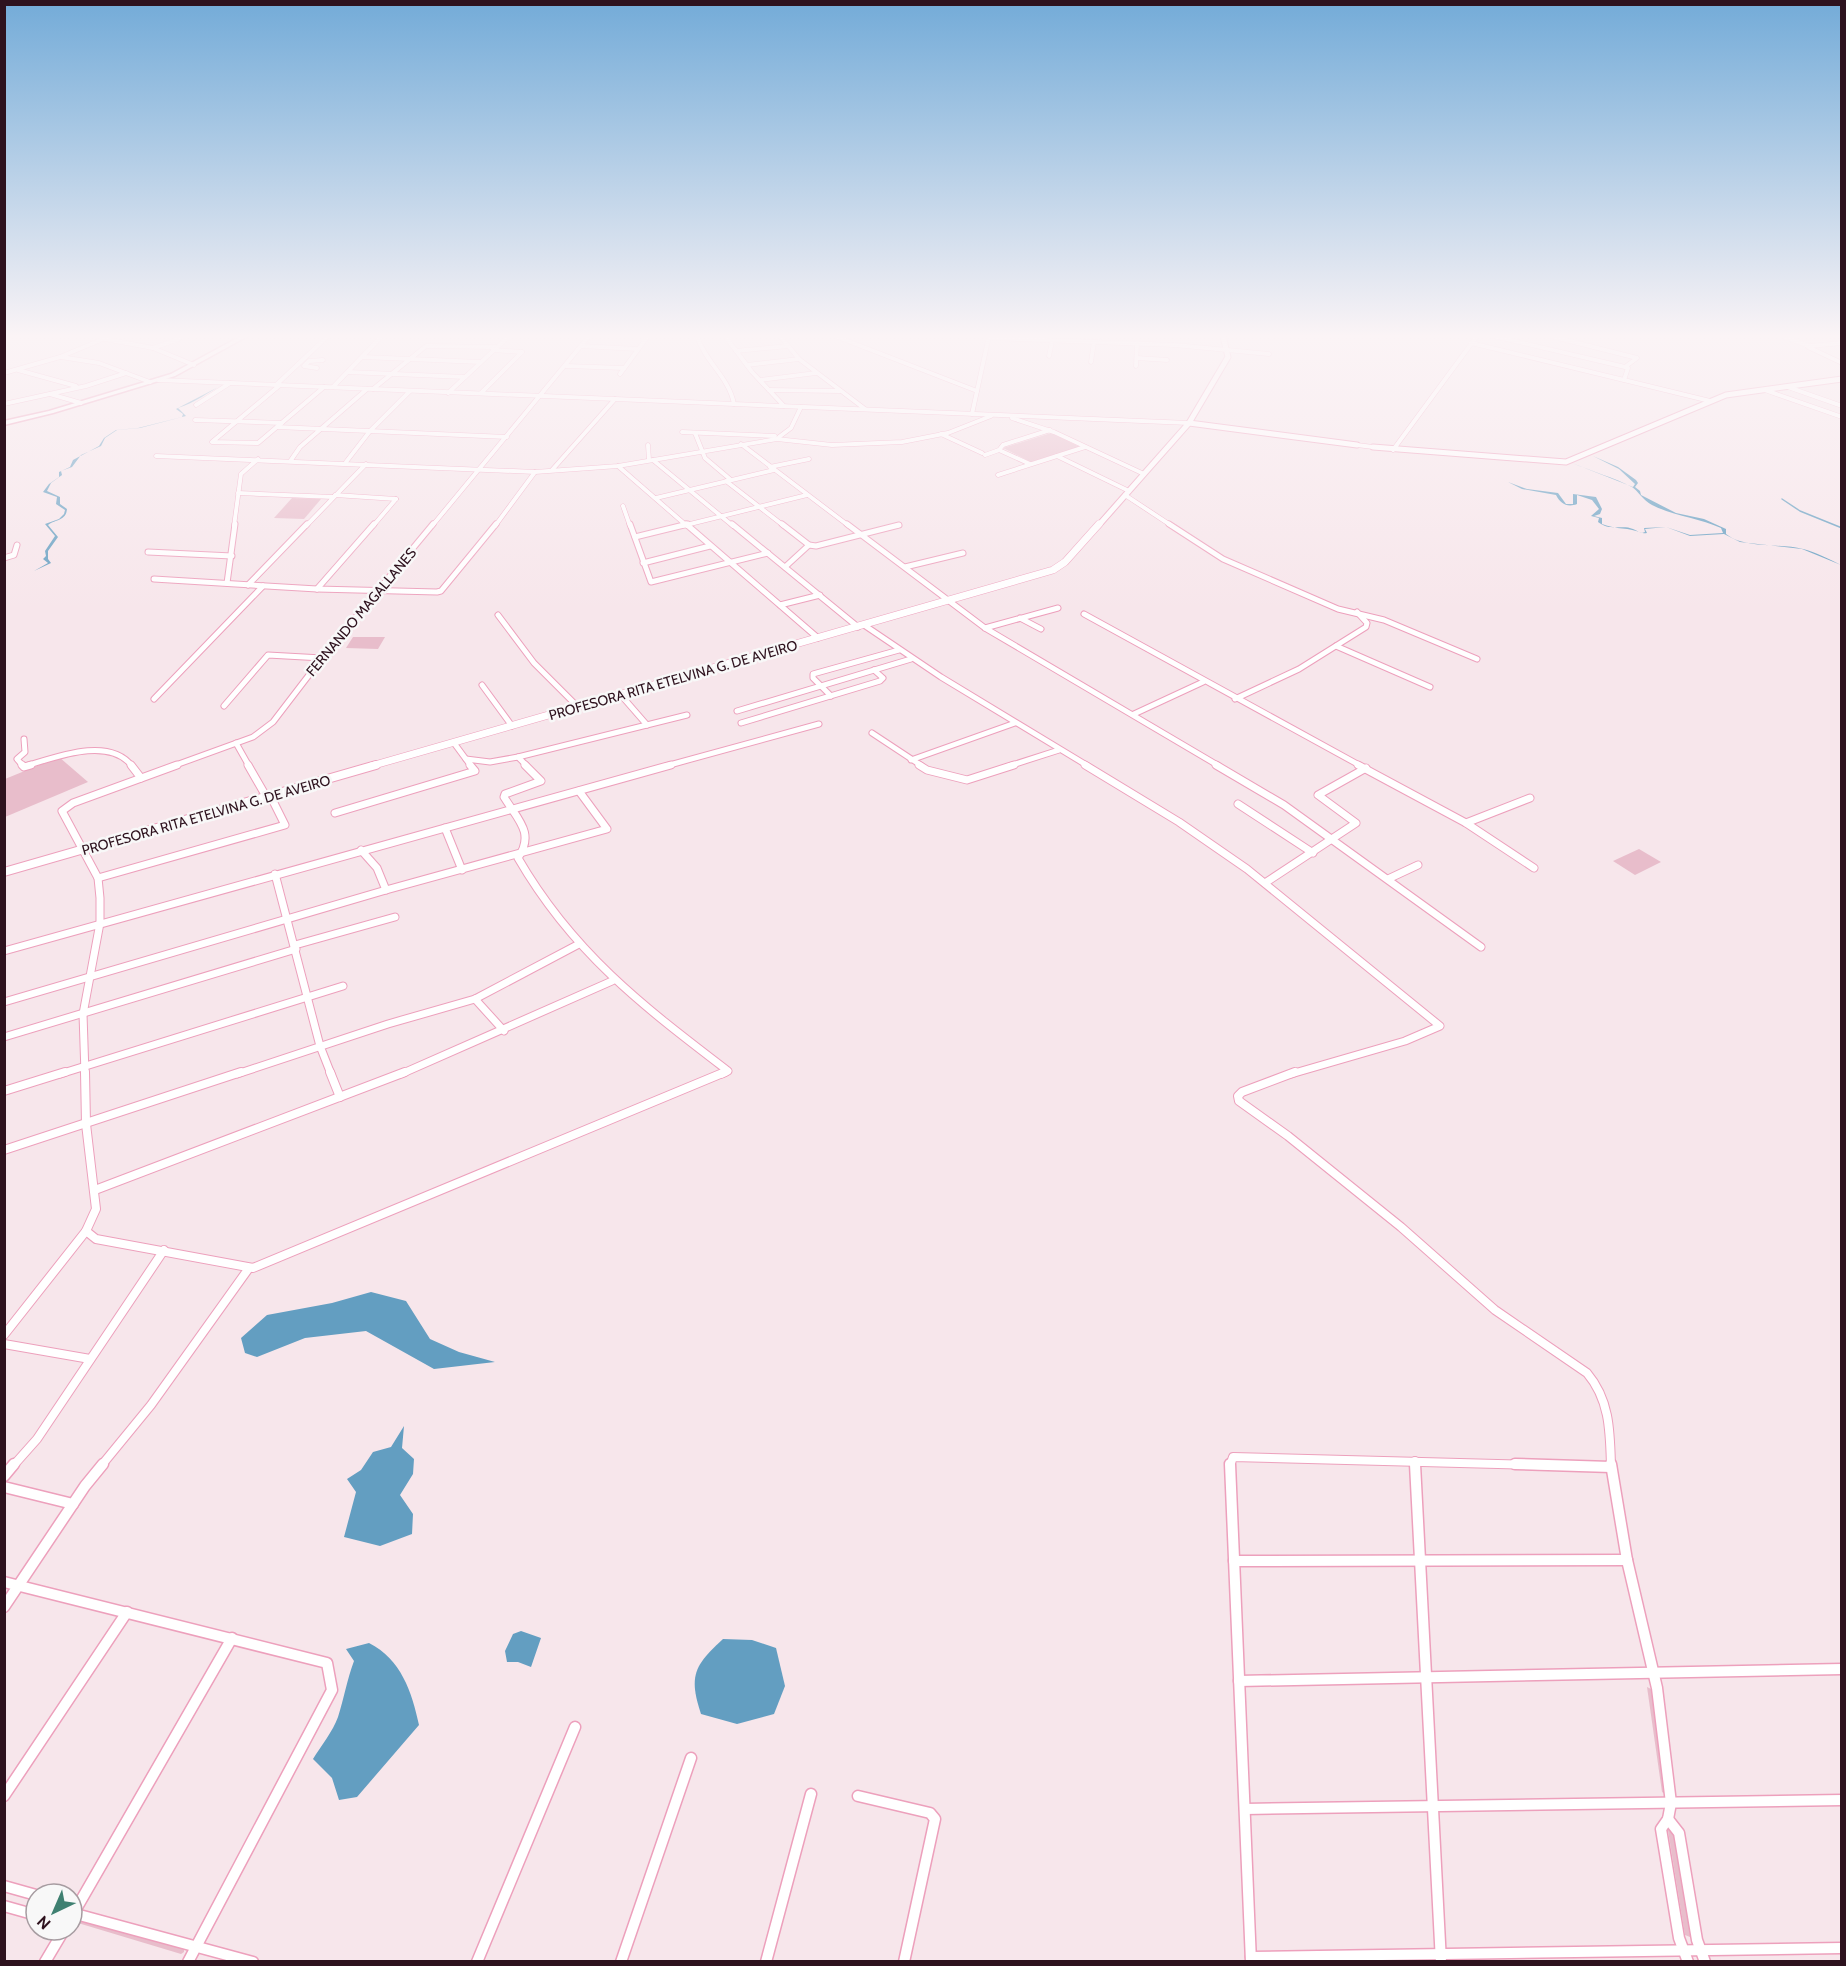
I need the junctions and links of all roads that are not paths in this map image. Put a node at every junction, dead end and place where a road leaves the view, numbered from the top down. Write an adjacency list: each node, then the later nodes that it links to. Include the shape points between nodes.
1 (228, 428): 2 (street, via 212,442 256,444)
2 (276, 428)
3 (294, 428): 14 (street)
4 (373, 428): 16 (street)
5 (514, 428): 20 (street, FERNANDO MAGALLANES)
6 (589, 428): 42 (street)
7 (791, 428): 21 (street)
8 (958, 428): 19 (street)
9 (1043, 428): 15 (street)
10 (1185, 428): 44 (street, PROFESORA RITA ETELVINA G. DE AVEIRO)
11 (1225, 428): 24 (street)
12 (1409, 428): 28 (street)
13 (1647, 428): 28 (street, via 1569,461)
14 (323, 429): 16 (street); 34 (street, via 300,447)
15 (1050, 430): 25 (street); 27 (street, via 1003,445)
16 (370, 431): 20 (street); 36 (street)
17 (682, 432): 18 (street)
18 (695, 433): 21 (street); 29 (street)
19 (941, 434): 21 (street, via 845,445 801,444); 27 (street, via 983,454)
20 (507, 437): 41 (street, FERNANDO MAGALLANES)
21 (781, 438): 22 (street)
22 (741, 444): 29 (street); 40 (street)
23 (648, 445): 35 (street)
24 (1357, 445): 26 (street)
25 (1085, 447): 31 (street); 44 (street)
26 (1373, 447): 28 (street)
27 (999, 450): 38 (street)
28 (1393, 450)
29 (700, 451): 35 (street); 46 (street)
30 (156, 456): 32 (street)
31 (1057, 456): 38 (street); 49 (street)
32 (258, 459): 34 (street); 48 (street, via 241,474)
33 (809, 459): 40 (street)
34 (291, 460): 36 (street)
35 (651, 460): 39 (street); 47 (street)
36 (346, 462): 37 (street)
37 (366, 464): 41 (street); 51 (street)
38 (1030, 464): 45 (street)
39 (618, 466): 42 (street); 52 (street)
40 (772, 468): 46 (street); 50 (street)
41 (479, 470): 43 (street); 77 (street, FERNANDO MAGALLANES)
42 (552, 470): 43 (street)
43 (535, 472): 77 (street, via 441,591)
44 (1144, 474): 49 (street, PROFESORA RITA ETELVINA G. DE AVEIRO)
45 (998, 475)
46 (729, 480): 47 (street); 54 (street)
47 (692, 490): 52 (street); 55 (street)
48 (238, 493): 51 (street); 66 (street)
49 (1127, 493): 79 (street, PROFESORA RITA ETELVINA G. DE AVEIRO, via 1058,567); 82 (street, via 1223,559 1320,601)
50 (807, 495): 54 (street); 58 (street)
51 (334, 496): 74 (street); 76 (street, via 396,499)
52 (656, 498): 56 (street)
53 (623, 506): 59 (street)
54 (759, 507): 55 (street); 61 (street)
55 (723, 516): 56 (street); 64 (street)
56 (685, 525): 59 (street); 62 (street)
57 (900, 525): 58 (street)
58 (861, 534): 61 (street); 71 (street)
59 (634, 537): 68 (street)
60 (17, 545): 67 (street, via 14,555)
61 (809, 545): 70 (street)
62 (710, 546): 68 (street); 69 (street)
63 (148, 552): 66 (street)
64 (768, 553): 69 (street); 70 (street)
65 (963, 553): 71 (street)
66 (232, 556): 73 (street)
67 (4, 558)
68 (643, 562): 69 (street, via 653,583)
69 (730, 563): 80 (street)
70 (785, 567): 78 (street)
71 (905, 567): 79 (street)
72 (154, 579): 73 (street)
73 (227, 583): 74 (street)
74 (249, 585): 75 (street)
75 (263, 586): 76 (street); 102 (street)
76 (317, 589): 77 (street)
77 (379, 592): 92 (street, FERNANDO MAGALLANES)
78 (819, 595): 80 (street); 86 (street)
79 (949, 601): 86 (street, PROFESORA RITA ETELVINA G. DE AVEIRO); 87 (street)
80 (780, 605): 89 (street)
81 (1058, 608): 85 (street)
82 (1357, 612): 90 (street, via 1365,619 1366,627); 94 (street)
83 (1084, 614): 96 (street)
84 (498, 615): 105 (street, via 556,687)
85 (1020, 618): 87 (street); 88 (street)
86 (861, 626): 89 (street, PROFESORA RITA ETELVINA G. DE AVEIRO); 91 (street)
87 (985, 628): 107 (street)
88 (1041, 629)
89 (818, 638): 100 (street, PROFESORA RITA ETELVINA G. DE AVEIRO)
90 (1336, 646): 99 (street); 103 (street, via 1299,669)
91 (899, 650): 93 (street); 98 (street, via 813,674)
92 (322, 658): 104 (street, via 268,655); 116 (street, FERNANDO MAGALLANES, via 273,722 253,737)
93 (911, 659): 95 (street); 110 (street)
94 (1477, 660)
95 (874, 670): 98 (street); 101 (street, via 883,678 880,681)
96 (1203, 682): 103 (street); 107 (street)
97 (482, 684): 113 (street)
98 (820, 686): 101 (street); 106 (street)
99 (1430, 687)
100 (620, 694): 105 (street, PROFESORA RITA ETELVINA G. DE AVEIRO); 112 (street)
101 (831, 696): 109 (street)
102 (154, 699)
103 (1235, 699): 122 (street)
104 (224, 706)
105 (577, 706): 113 (street, PROFESORA RITA ETELVINA G. DE AVEIRO)
106 (737, 711)
107 (1134, 714): 132 (street)
108 (687, 715): 112 (street)
109 (741, 723)
110 (1015, 723): 118 (street); 121 (street)
111 (819, 724): 124 (street)
112 (647, 725): 119 (street)
113 (512, 726): 117 (street, PROFESORA RITA ETELVINA G. DE AVEIRO)
114 (872, 733): 121 (street)
115 (24, 739): 123 (street, via 25,752 17,759 24,767 70,752 110,752 122,754)
116 (236, 743): 123 (street, FERNANDO MAGALLANES); 125 (street)
117 (454, 743): 120 (street); 125 (street, PROFESORA RITA ETELVINA G. DE AVEIRO)
118 (1059, 750): 121 (street, via 974,780 927,770); 144 (street, via 1180,823)
119 (519, 757): 120 (street, via 490,762); 128 (street, via 541,781 505,794)
120 (466, 759): 129 (street, via 475,771)
121 (911, 760)
122 (1366, 768): 130 (street); 132 (street, via 1318,795 1356,823)
123 (141, 778): 133 (street, FERNANDO MAGALLANES, via 73,803 62,811)
124 (579, 791): 128 (street); 136 (street, via 607,829)
125 (269, 797): 133 (street, PROFESORA RITA ETELVINA G. DE AVEIRO); 142 (street, via 285,825)
126 (1530, 798): 130 (street)
127 (1238, 804): 135 (street)
128 (512, 809): 131 (street); 136 (street, via 527,841)
129 (335, 813)
130 (1466, 823): 138 (street)
131 (445, 828): 134 (street); 139 (street)
132 (1334, 839): 135 (street); 143 (street)
133 (84, 850): 140 (street, PROFESORA RITA ETELVINA G. DE AVEIRO); 142 (street)
134 (361, 850): 141 (street); 145 (street, via 380,870)
135 (1314, 853): 144 (street)
136 (519, 855): 139 (street); 149 (street, via 550,908)
137 (1418, 865): 143 (street)
138 (1534, 868)
139 (462, 870): 145 (street)
140 (4, 872)
141 (275, 874): 147 (street); 148 (street)
142 (98, 878): 148 (street)
143 (1388, 879): 151 (street)
144 (1265, 883): 176 (street, via 1440,1026 1405,1041 1312,1066 1242,1092 1239,1101 1393,1220 1495,1310 1587,1373 1603,1397 1609,1419)
145 (386, 890): 147 (street)
146 (395, 917): 150 (street)
147 (288, 919): 150 (street); 153 (street)
148 (100, 923): 152 (street); 153 (street)
149 (579, 945): 154 (street); 157 (street)
150 (296, 947): 156 (street); 159 (street)
151 (1481, 947)
152 (4, 951)
153 (90, 976): 158 (street); 159 (street)
154 (612, 981): 160 (street); 171 (street, via 728,1071)
155 (343, 986): 156 (street)
156 (307, 996): 162 (street); 163 (street)
157 (475, 999): 160 (street); 162 (street)
158 (4, 1002)
159 (83, 1014): 161 (street); 163 (street)
160 (504, 1031): 165 (street)
161 (4, 1037)
162 (320, 1046): 165 (street); 166 (street)
163 (82, 1067): 164 (street); 166 (street)
164 (4, 1091)
165 (340, 1097): 168 (street)
166 (86, 1124): 167 (street); 168 (street)
167 (4, 1150)
168 (95, 1190): 169 (street, via 96,1209)
169 (86, 1231): 170 (street, via 96,1239); 172 (street)
170 (164, 1250): 171 (street); 174 (street)
171 (249, 1268): 179 (street, via 151,1405)
172 (4, 1335)
173 (4, 1344): 174 (street)
174 (90, 1359): 177 (street, via 37,1438)
175 (1415, 1461): 176 (street); 181 (street, via 1233,1458 1228,1465); 182 (street)
176 (1611, 1467): 180 (street)
177 (4, 1476)
178 (4, 1487): 179 (street)
179 (73, 1504): 184 (street)
180 (1627, 1560): 182 (street); 189 (street)
181 (1234, 1561): 182 (street); 191 (street)
182 (1420, 1561): 190 (street)
183 (4, 1582): 184 (street)
184 (20, 1586): 185 (street); 186 (street)
185 (4, 1607)
186 (128, 1612): 187 (street); 195 (street)
187 (232, 1638): 204 (street); 209 (street, via 327,1663 332,1690)
188 (1842, 1669): 189 (street)
189 (1654, 1672): 190 (street); 198 (street)
190 (1426, 1677): 191 (street); 199 (street)
191 (1239, 1681): 200 (street)
192 (575, 1727): 218 (street)
193 (691, 1758): 219 (street)
194 (811, 1794): 220 (street)
195 (4, 1796)
196 (858, 1796): 221 (street, via 930,1813 936,1819)
197 (1842, 1800): 198 (street)
198 (1671, 1803): 199 (street); 201 (street)
199 (1432, 1806): 200 (street); 211 (street)
200 (1245, 1809): 214 (street)
201 (1668, 1819): 212 (street, via 1661,1829 1679,1938); 213 (street, via 1679,1833)
202 (4, 1886): 203 (street)
203 (24, 1892)
204 (84, 1892)
205 (4, 1906): 206 (street)
206 (24, 1912)
207 (84, 1916): 209 (street)
208 (57, 1942): 215 (street)
209 (197, 1945): 216 (street); 217 (street)
210 (1842, 1948): 213 (street)
211 (1441, 1957): 212 (street); 214 (street)
212 (1686, 1957): 213 (street)
213 (1703, 1957)
214 (1251, 1959)
215 (45, 1962)
216 (188, 1962)
217 (253, 1962)
218 (477, 1962)
219 (621, 1962)
220 (766, 1962)
221 (904, 1962)

